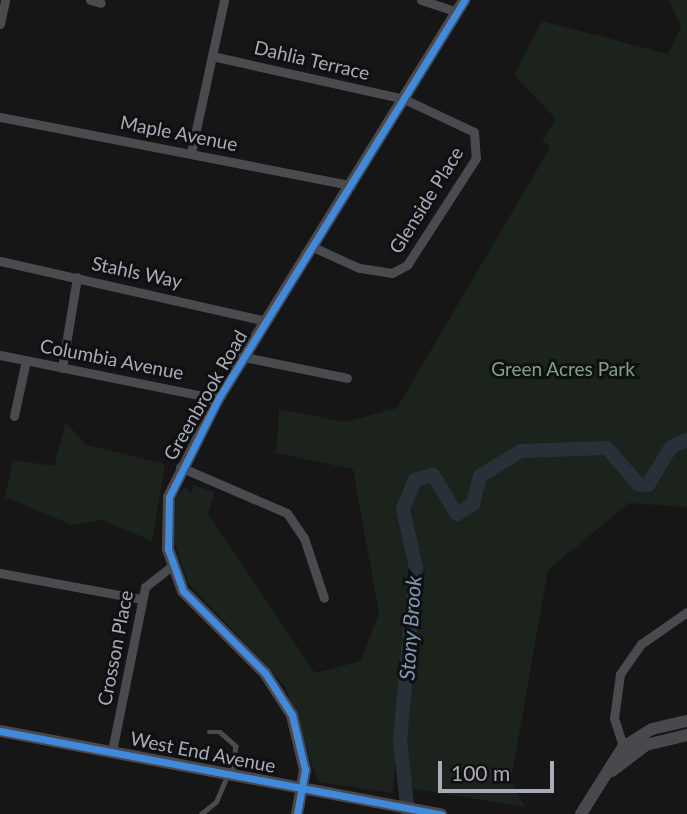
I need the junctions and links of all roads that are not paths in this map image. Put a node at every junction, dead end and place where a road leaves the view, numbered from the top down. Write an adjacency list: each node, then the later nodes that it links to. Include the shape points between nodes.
1 (5, 0): 8 (street)
2 (90, 0): 6 (street)
3 (224, 0): 9 (street)
4 (421, 0): 7 (street)
5 (464, 0): 7 (street, Greenbrook Road)
6 (101, 3)
7 (457, 12): 10 (street, Greenbrook Road)
8 (0, 24)
9 (212, 56): 10 (street, Dahlia Terrace); 12 (street)
10 (404, 99): 13 (street, Greenbrook Road); 14 (street, Glenside Place, via 474,132 476,158 454,194 413,260 400,270 347,265)
11 (0, 117): 12 (street, Maple Avenue)
12 (191, 153): 13 (street, Maple Avenue)
13 (351, 185): 14 (street, Greenbrook Road)
14 (313, 247): 17 (street, Greenbrook Road)
15 (0, 261): 16 (street, Stahls Way)
16 (77, 277): 17 (street, Stahls Way); 21 (street)
17 (266, 321): 19 (street, Greenbrook Road)
18 (0, 355): 20 (street, Columbia Avenue)
19 (244, 357): 22 (street); 23 (street, Greenbrook Road)
20 (26, 360): 21 (street, Columbia Avenue); 24 (street)
21 (62, 368): 23 (street, Columbia Avenue)
22 (347, 378)
23 (218, 399): 25 (street, Greenbrook Road)
24 (14, 416)
25 (180, 467): 26 (street, Greenbrook Road, via 166,513); 28 (street, via 287,513 304,538)
26 (172, 566): 29 (street, Crosson Place, via 149,580); 38 (street, Greenbrook Road, via 192,603 286,702 301,743)
27 (0, 573): 29 (street)
28 (324, 598)
29 (141, 599): 35 (street, Crosson Place)
30 (687, 612): 36 (street, via 641,644 620,674 614,718)
31 (687, 721): 36 (street, via 652,729)
32 (0, 731): 35 (street, West End Avenue)
33 (209, 732): 37 (lane, via 220,732 236,746)
34 (687, 735): 36 (street)
35 (112, 751): 37 (street, West End Avenue)
36 (625, 752): 43 (street)
37 (230, 774): 38 (street, West End Avenue); 40 (lane, via 220,797)
38 (304, 787): 39 (street, West End Avenue); 41 (street, Greenbrook Road)
39 (379, 808): 42 (street, West End Avenue, via 399,806)
40 (201, 814)
41 (298, 814)
42 (441, 814)
43 (581, 814)

